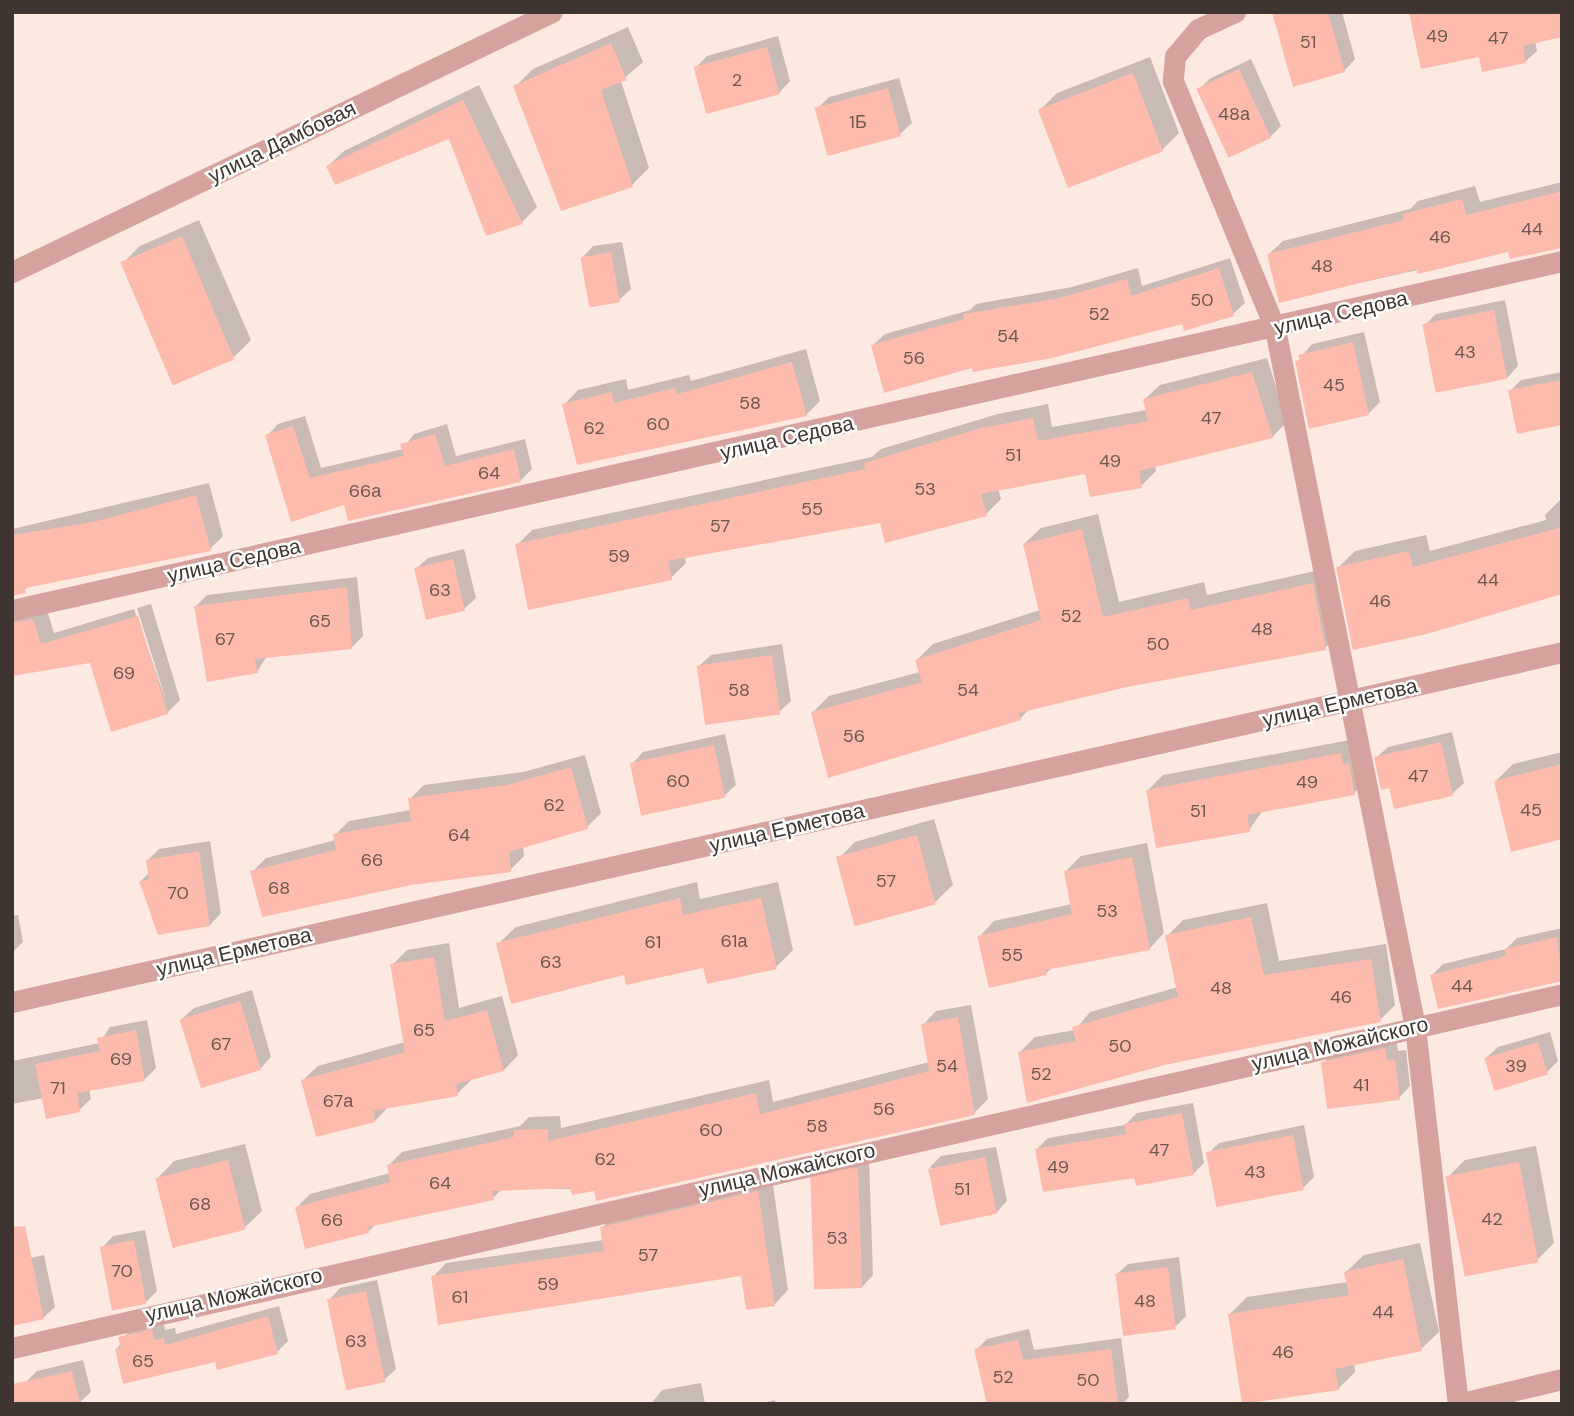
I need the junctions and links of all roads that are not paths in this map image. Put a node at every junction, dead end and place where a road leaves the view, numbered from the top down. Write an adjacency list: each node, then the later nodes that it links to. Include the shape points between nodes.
1 (552, 12): 4 (street, улица Дамбовая)
2 (1235, 12): 5 (street, via 1198,29 1175,56 1173,81)
3 (1562, 261): 5 (street, улица Седова)
4 (12, 272)
5 (1275, 329): 6 (street, улица Седова); 8 (street)
6 (12, 610)
7 (1562, 652): 8 (street, улица Ерметова)
8 (1350, 701): 10 (street, улица Ерметова); 11 (street)
9 (1562, 994): 11 (street, улица Можайского)
10 (12, 1002)
11 (1415, 1027): 12 (street, улица Можайского); 14 (street)
12 (12, 1348)
13 (1562, 1379): 14 (street)
14 (1457, 1404)

